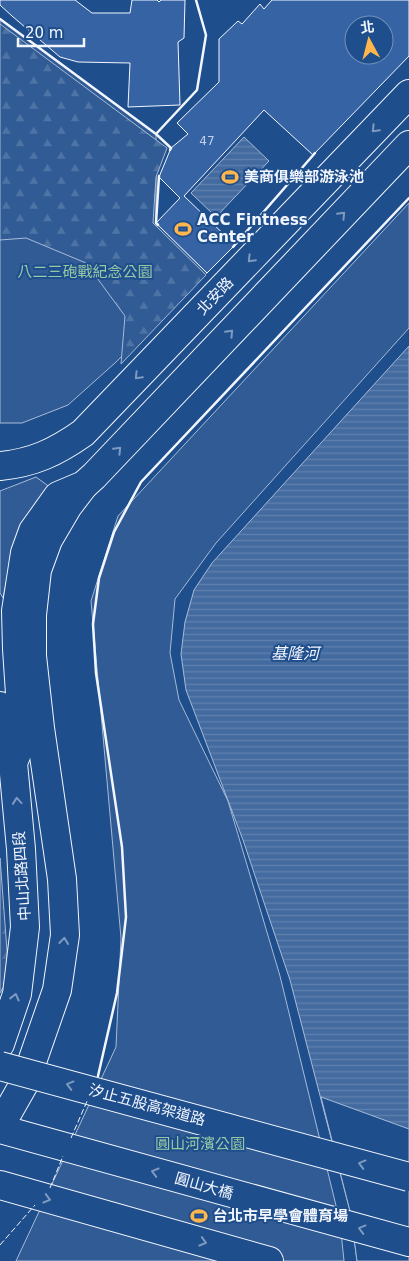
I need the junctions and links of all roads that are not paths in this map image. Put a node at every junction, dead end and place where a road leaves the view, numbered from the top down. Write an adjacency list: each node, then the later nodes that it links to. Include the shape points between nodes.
1 (409, 94): 3 (main road, 北安路, one-way to 3, via 83,433 55,452 23,463)
2 (409, 145): 4 (main road, one-way to 2)
3 (0, 466)
4 (84, 485): 6 (main road, via 58,496 34,531 26,553 16,612 23,738); 9 (main road, one-way to 4, via 25,1082 57,990 64,944 62,879 40,728 32,656 32,616 37,570 48,540)
5 (0, 706): 6 (main road, 中山北路四段)
6 (13, 763): 7 (main road, 中山北路四段, one-way to 6, via 16,994 25,927)
7 (0, 1044)
8 (0, 1066): 10 (main road, 汐止五股高架道路, one-way to 8, bridge)
9 (0, 1127): 12 (main road, 圓山大橋, one-way to 9)
10 (409, 1176)
11 (0, 1185): 13 (main road, one-way to 13)
12 (409, 1242)
13 (269, 1261)

